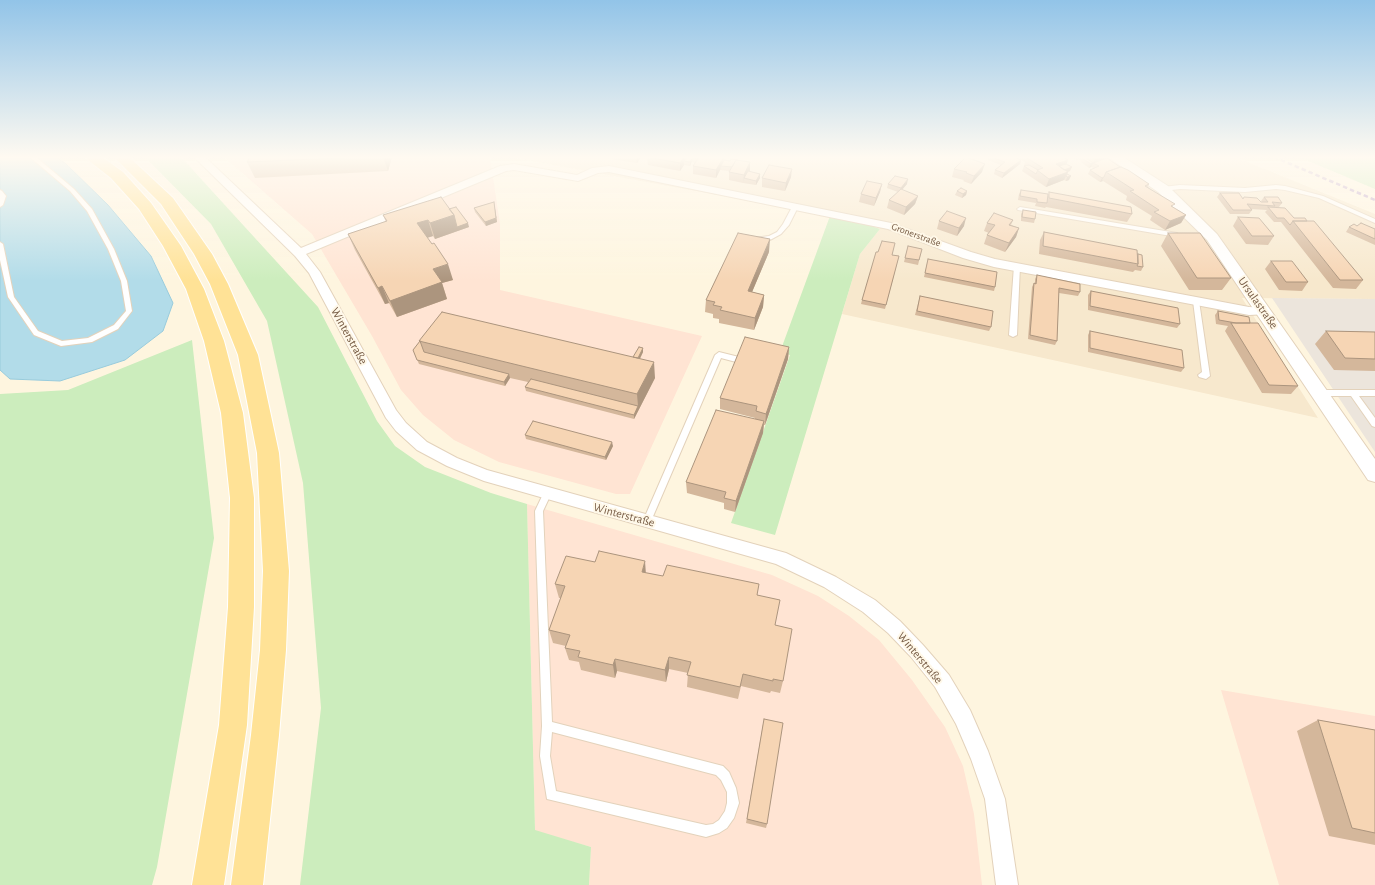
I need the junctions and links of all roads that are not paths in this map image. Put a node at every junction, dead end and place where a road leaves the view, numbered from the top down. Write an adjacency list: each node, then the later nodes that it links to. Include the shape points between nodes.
1 (79, 198): 14 (lane, via 90,210 111,249 124,281 129,311 116,327 89,340 61,344 36,333 11,297)
2 (138, 198): 30 (main road, via 172,246 195,289 214,341 232,413 242,498 240,607 233,725)
3 (164, 198): 31 (main road, via 203,254 219,284 248,356 268,453 276,571 273,650)
4 (242, 198): 15 (street, Winterstraße)
5 (431, 198): 15 (street, Gronerstraße)
6 (751, 198): 9 (street, Gronerstraße)
7 (1173, 198): 18 (street, Ursulastraße, via 1195,218)
8 (1324, 198): 11 (lane)
9 (795, 207): 12 (lane, via 779,233 760,240); 16 (street, Gronerstraße, via 891,226 967,255 994,263)
10 (1020, 209): 13 (lane, via 1180,238)
11 (1375, 221)
12 (746, 238)
13 (1165, 240)
14 (0, 244)
15 (299, 253): 27 (street, Winterstraße, via 314,272 391,414 413,439 452,462 484,475)
16 (1017, 266): 17 (street, Gronerstraße); 19 (lane)
17 (1196, 301): 18 (street, Gronerstraße, via 1249,311); 21 (lane, via 1206,376)
18 (1263, 311): 22 (street, Ursulastraße)
19 (1013, 335)
20 (736, 359): 28 (lane, via 719,355)
21 (1202, 375)
22 (1320, 393): 23 (lane); 26 (street, Ursulastraße)
23 (1353, 393): 24 (lane); 25 (lane)
24 (1375, 393)
25 (1375, 424)
26 (1375, 474)
27 (547, 494): 28 (street, Winterstraße); 29 (lane, via 539,511)
28 (647, 521): 32 (street, Winterstraße, via 780,558 798,566 869,606 917,651 942,681 981,758 994,799)
29 (547, 726): 29 (lane, via 719,770 725,776 732,792 730,814 723,824 706,831 551,795 545,756)
30 (208, 885)
31 (247, 885)
32 (1007, 885)

